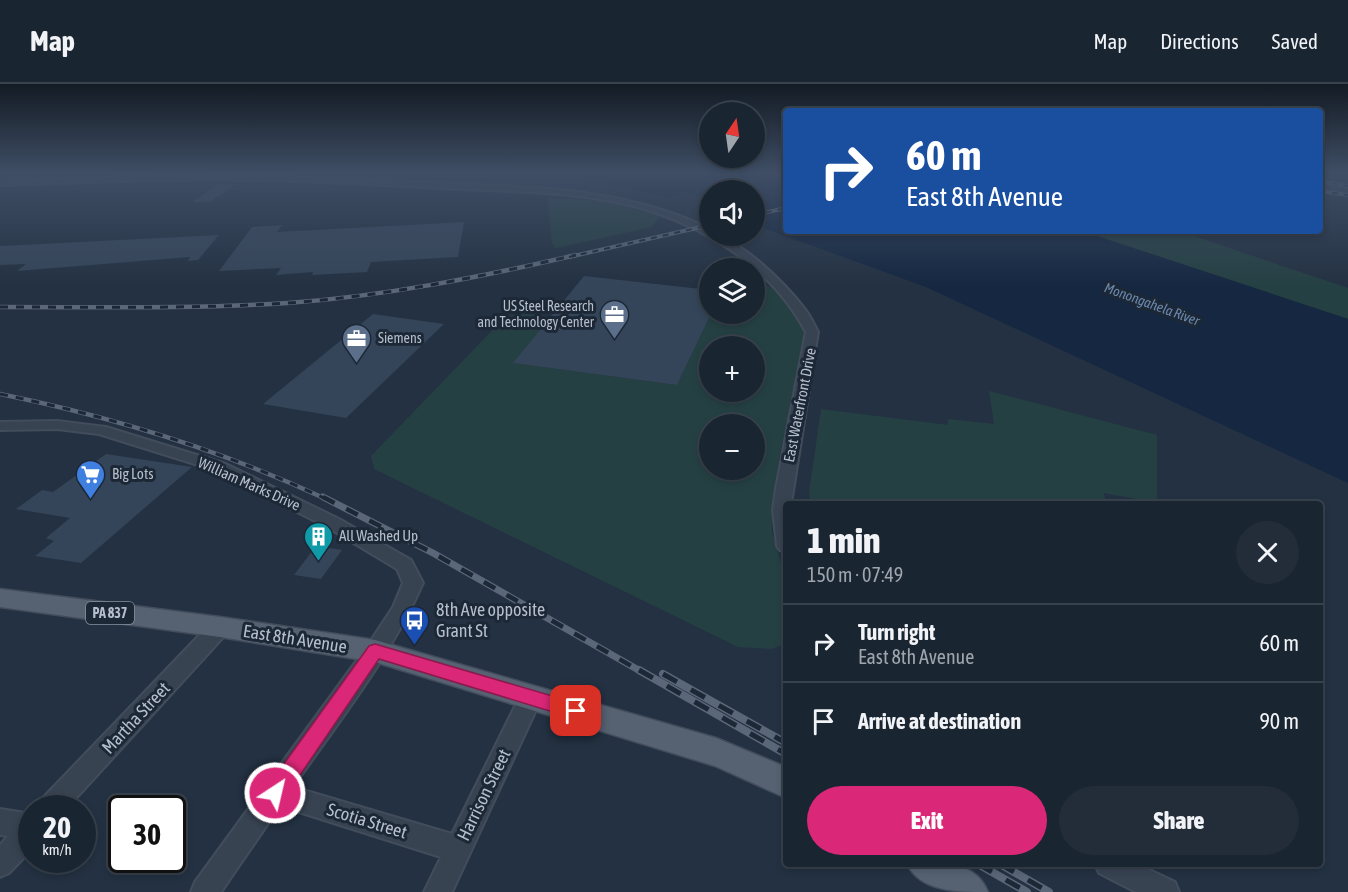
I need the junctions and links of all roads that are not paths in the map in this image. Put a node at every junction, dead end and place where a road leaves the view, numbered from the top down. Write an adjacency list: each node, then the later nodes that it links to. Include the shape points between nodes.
1 (662, 211): 2 (street)
2 (699, 228)
3 (731, 246): 5 (street, East Waterfront Drive, via 748,256 800,310 812,332 784,488)
4 (0, 426): 8 (street, William Marks Drive, via 57,425 101,430 220,467 333,523 404,565 413,584)
5 (783, 519)
6 (0, 598): 7 (main road, East 8th Avenue / PA 837)
7 (220, 627): 8 (main road, East 8th Avenue / PA 837); 12 (street, Martha Street)
8 (375, 651): 9 (main road, East 8th Avenue / PA 837); 11 (street)
9 (531, 698): 10 (main road, East 8th Avenue / PA 837, via 716,752); 16 (street, Harrison Street)
10 (783, 782)
11 (275, 793): 16 (street, Scotia Street); 20 (street)
12 (63, 795)
13 (0, 822): 14 (street)
14 (18, 825)
15 (18, 844): 17 (street)
16 (458, 849): 21 (street, Harrison Street)
17 (0, 864)
18 (929, 867): 22 (main road)
19 (1114, 867): 23 (street)
20 (205, 892)
21 (438, 892)
22 (971, 892)
23 (1166, 892)

